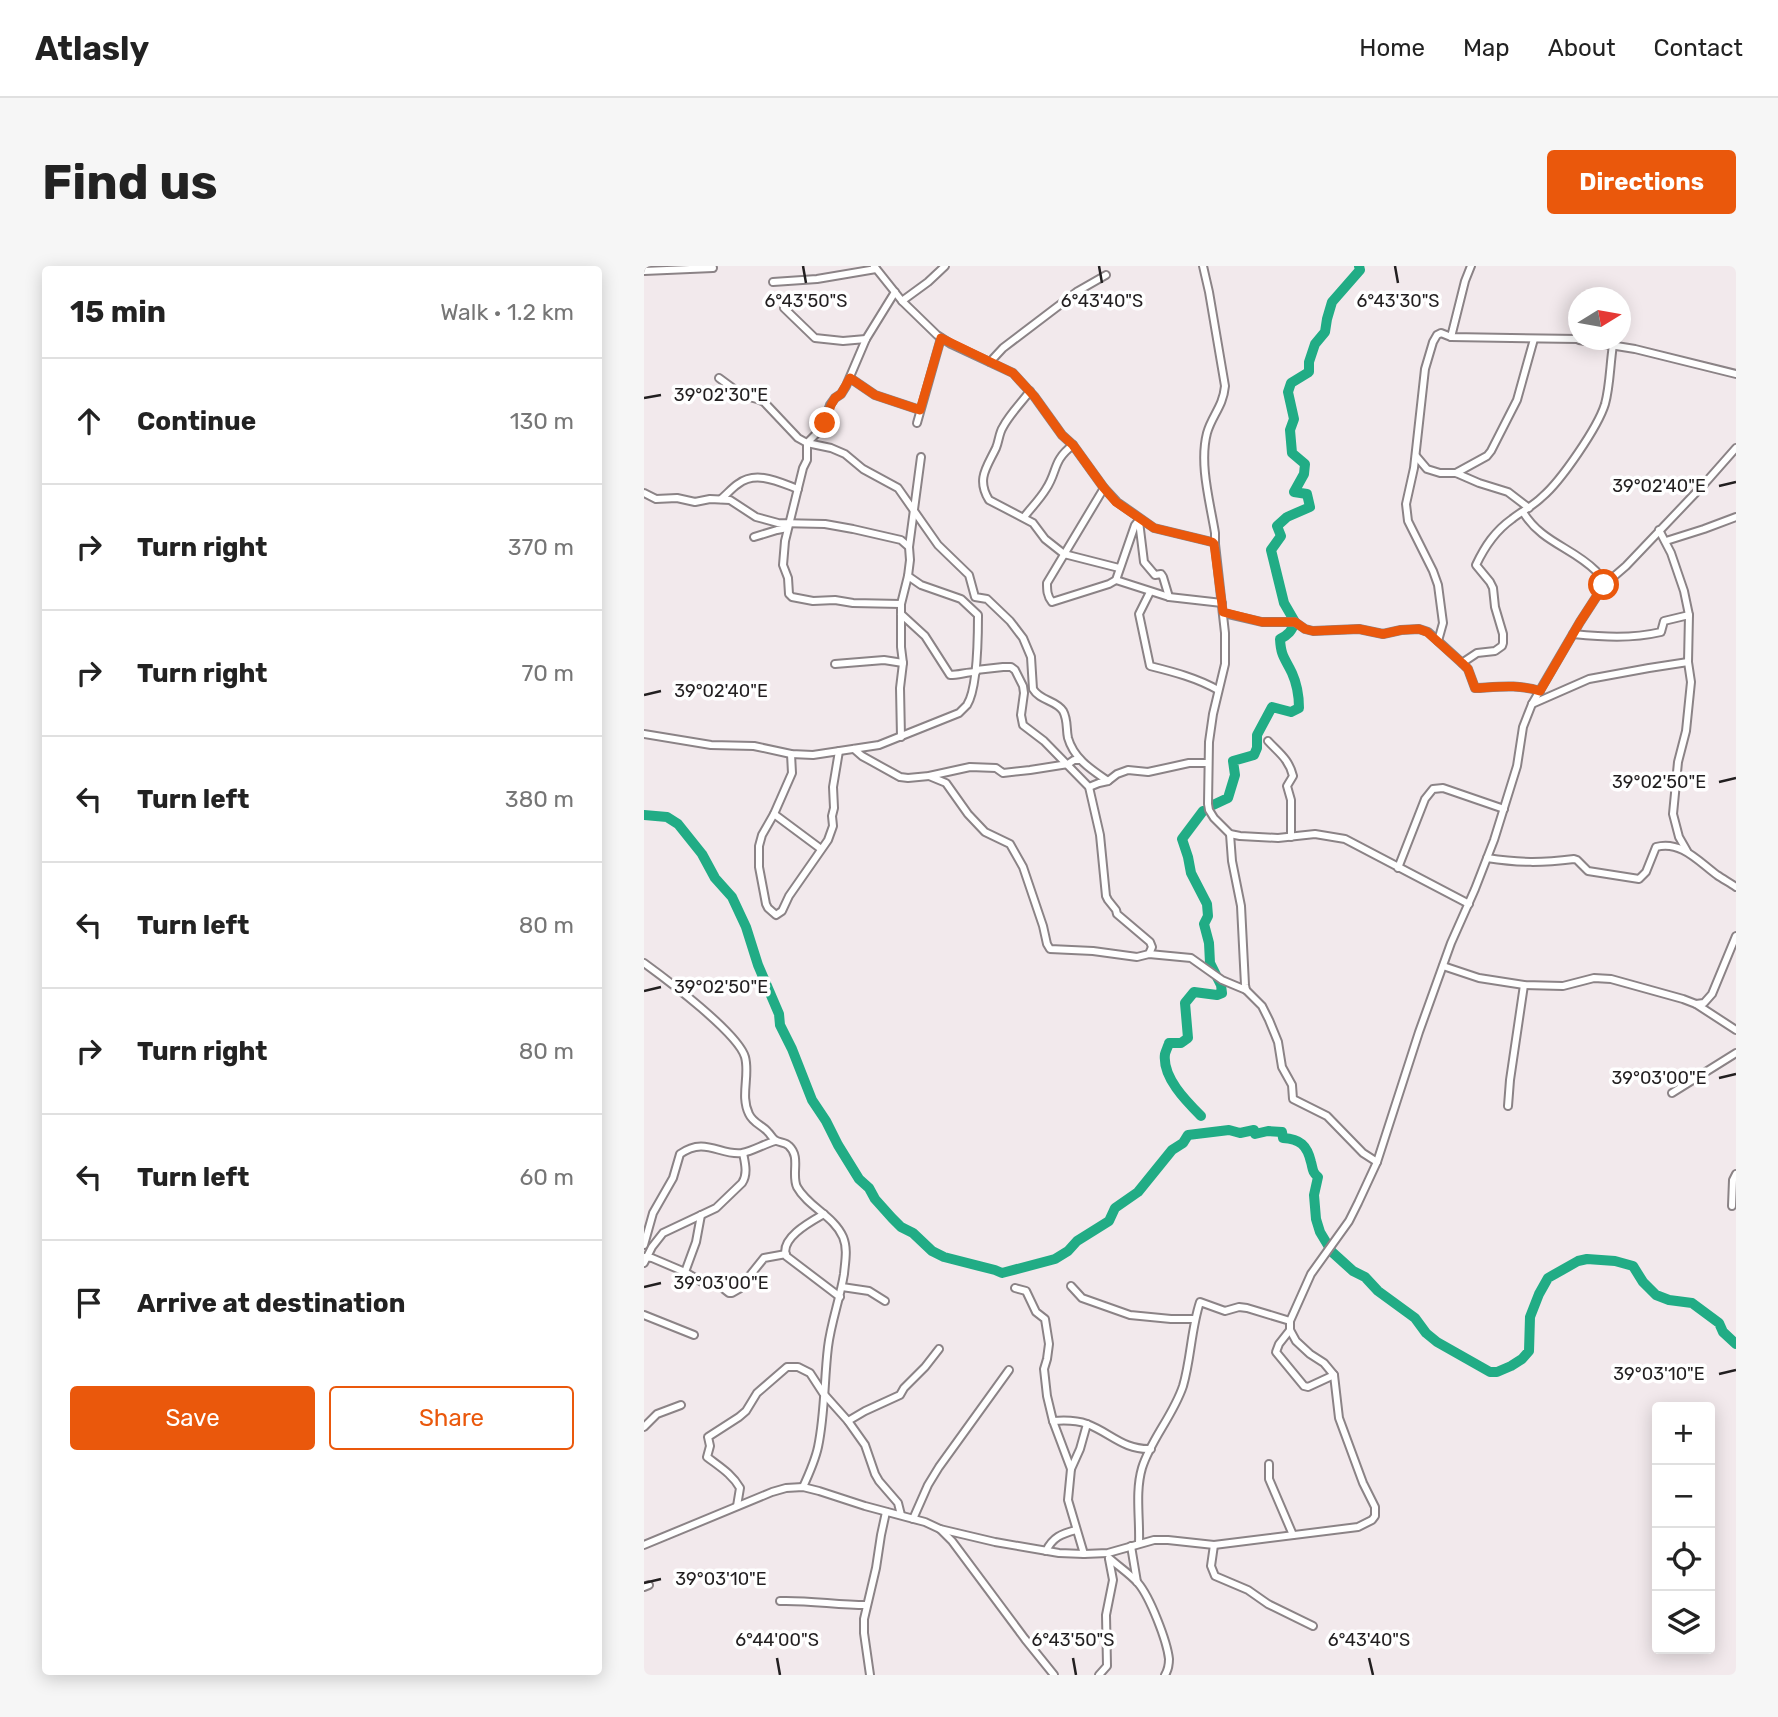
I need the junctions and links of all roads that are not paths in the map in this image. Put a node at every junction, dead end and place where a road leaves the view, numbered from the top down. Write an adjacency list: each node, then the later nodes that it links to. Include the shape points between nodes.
1 (945, 266): 10 (street)
2 (1203, 266): 45 (street, via 1225,386 1205,441)
3 (1471, 266): 12 (street)
4 (875, 267): 8 (street); 9 (street)
5 (713, 268): 6 (street)
6 (644, 271)
7 (1106, 275): 19 (street, via 1013,340)
8 (773, 282)
9 (895, 292): 10 (street); 14 (street)
10 (902, 301): 13 (street)
11 (784, 308): 14 (street, via 815,338)
12 (1451, 337): 15 (street); 29 (street, via 1437,335 1429,354)
13 (941, 338): 19 (street); 24 (street)
14 (866, 339): 22 (street)
15 (1534, 339): 16 (street); 31 (street, via 1517,400 1491,451)
16 (1568, 339)
17 (1631, 348): 20 (street)
18 (1612, 350): 36 (street, via 1602,411 1563,474)
19 (990, 362): 23 (street, via 1008,369)
20 (1736, 374)
21 (719, 378): 26 (street, via 742,395 764,402)
22 (850, 378): 24 (street, via 875,395); 26 (street, via 822,428)
23 (1030, 391): 27 (street); 38 (street, via 1002,427 983,482 989,500)
24 (920, 410): 25 (street)
25 (916, 423)
26 (807, 443): 33 (street); 37 (street, via 845,454 894,484)
27 (1073, 445): 32 (street); 38 (street, via 1056,462 1047,488)
28 (1736, 449): 42 (street)
29 (1416, 456): 31 (street, via 1427,469); 60 (street, via 1406,512 1438,585 1443,623)
30 (921, 457): 37 (street)
31 (1456, 473): 36 (street, via 1508,492)
32 (1104, 488): 40 (street); 47 (street)
33 (798, 489): 35 (street, via 767,478 749,479); 41 (street)
34 (644, 493): 35 (street, via 656,499)
35 (721, 500): 41 (street)
36 (1526, 510): 51 (street, via 1529,523 1595,570); 63 (street, via 1489,540 1476,565 1493,588 1502,646)
37 (913, 511): 46 (street); 75 (street, via 969,575 975,597 987,599 1023,638 1031,657 1033,689 1063,711 1068,738)
38 (1024, 517): 47 (street)
39 (1736, 517): 44 (street)
40 (1140, 520): 45 (street); 48 (street); 53 (street, via 1144,562 1163,577)
41 (788, 526): 43 (street); 46 (street, via 853,528 901,540); 55 (street, via 783,565 792,597)
42 (1659, 530): 44 (street); 51 (street)
43 (754, 537)
44 (1666, 541): 58 (street)
45 (1214, 544): 54 (street)
46 (909, 547): 49 (street)
47 (1064, 554): 48 (street); 50 (street, via 1047,583 1052,601)
48 (1119, 568): 50 (street)
49 (908, 576): 55 (street); 65 (street, via 961,599 978,615)
50 (1115, 580): 52 (street)
51 (1604, 585): 59 (street)
52 (1150, 592): 53 (street); 66 (street, via 1139,614 1150,666)
53 (1169, 597): 54 (street)
54 (1222, 603): 56 (street)
55 (901, 604): 57 (street)
56 (1223, 612): 60 (street, via 1262,622 1295,622 1313,631 1359,629 1383,634 1419,629); 66 (street, via 1225,664)
57 (901, 614): 62 (street); 65 (street, via 925,636 950,675)
58 (1689, 615): 59 (street, via 1668,619 1661,632 1641,637); 61 (street)
59 (1573, 634): 67 (street)
60 (1438, 641): 63 (street)
61 (1688, 662): 68 (street, via 1589,679); 86 (street, via 1689,708 1673,814)
62 (903, 663): 64 (street); 70 (street)
63 (1462, 663): 67 (street, via 1475,688 1509,686)
64 (835, 664)
65 (976, 671): 70 (street, via 970,701 959,713); 77 (street, via 1015,670 1023,686 1023,726)
66 (1218, 690): 76 (street)
67 (1540, 691): 68 (street)
68 (1532, 704): 81 (street)
69 (644, 734): 74 (street)
70 (901, 737): 72 (street)
71 (1268, 741): 84 (street, via 1292,770 1287,786)
72 (854, 749): 73 (street); 78 (street, via 900,777)
73 (839, 751): 74 (street); 85 (street, via 833,826)
74 (791, 754): 82 (street, via 792,773)
75 (1080, 760): 77 (street); 79 (street)
76 (1208, 762): 79 (street, via 1148,772 1128,770); 83 (street, via 1209,810)
77 (1068, 764): 78 (street, via 1003,773 970,766); 80 (street)
78 (929, 776): 92 (street, via 946,783 985,832 1010,844 1023,867 1050,949 1137,957)
79 (1108, 781): 80 (street)
80 (1089, 787): 92 (street, via 1106,896 1117,914 1150,942)
81 (1504, 809): 87 (street); 88 (street, via 1443,788 1433,789)
82 (774, 814): 85 (street); 85 (street, via 758,854 766,904 772,913 782,911)
83 (1230, 834): 84 (street); 96 (street, via 1241,906)
84 (1292, 836): 88 (street, via 1345,839)
85 (821, 849)
86 (1687, 851): 87 (street, via 1656,847 1639,879 1588,871 1574,859 1529,863); 89 (street)
87 (1487, 858): 90 (street)
88 (1398, 868): 90 (street)
89 (1736, 887)
90 (1469, 904): 94 (street)
91 (1736, 936): 97 (street, via 1712,994)
92 (1149, 954): 96 (street, via 1191,958 1216,977)
93 (644, 964): 102 (street, via 735,1041 746,1062 746,1107)
94 (1443, 966): 95 (street); 104 (street)
95 (1524, 985): 97 (street, via 1563,986 1611,979); 101 (street)
96 (1246, 990): 104 (street, via 1269,1020 1293,1099 1327,1116)
97 (1696, 1004): 98 (street)
98 (1736, 1030)
99 (1736, 1055): 100 (street)
100 (1672, 1093)
101 (1508, 1106)
102 (775, 1141): 103 (street); 107 (street, via 792,1149 798,1187)
103 (743, 1153): 108 (street, via 744,1180 716,1208); 109 (street, via 703,1146 680,1154)
104 (1377, 1162): 120 (street, via 1349,1221 1311,1274)
105 (1736, 1174): 106 (street)
106 (1732, 1206)
107 (824, 1214): 110 (street, via 799,1230 785,1247); 114 (street, via 840,1231 846,1247)
108 (701, 1215): 111 (street, via 663,1233); 112 (street)
109 (644, 1244)
110 (786, 1254): 112 (street, via 764,1258 732,1293); 116 (street)
111 (645, 1259): 112 (street)
112 (685, 1272)
113 (1071, 1286): 119 (street, via 1082,1297 1130,1315)
114 (842, 1287): 116 (street); 117 (street, via 869,1291)
115 (1015, 1287): 129 (street, via 1025,1290 1045,1319 1048,1353 1044,1376)
116 (840, 1297): 126 (street, via 828,1344)
117 (885, 1301)
118 (644, 1315): 122 (street)
119 (1194, 1319): 120 (street, via 1200,1302 1225,1311 1247,1308); 132 (street, via 1182,1388)
120 (1290, 1321): 121 (street)
121 (1290, 1330): 125 (street); 125 (street, via 1276,1352 1304,1386)
122 (694, 1335)
123 (939, 1349): 128 (street, via 900,1395)
124 (1009, 1370): 139 (street, via 939,1467)
125 (1334, 1376): 142 (street, via 1339,1419 1375,1516 1358,1527)
126 (824, 1393): 128 (street); 135 (street, via 818,1449); 136 (street, via 810,1373 787,1367 757,1393 746,1411 708,1437 707,1457 730,1474 740,1489)
127 (681, 1405): 131 (street, via 657,1414)
128 (848, 1421): 138 (street)
129 (1053, 1421): 130 (street); 134 (street)
130 (1087, 1424): 132 (street, via 1130,1447); 134 (street)
131 (644, 1427)
132 (1151, 1449): 144 (street, via 1139,1484)
133 (1269, 1464): 142 (street, via 1269,1479)
134 (1071, 1469): 141 (street, via 1068,1500)
135 (803, 1487): 136 (street, via 779,1490); 137 (street)
136 (737, 1506): 143 (street)
137 (886, 1512): 138 (street); 151 (street)
138 (901, 1515): 139 (street)
139 (913, 1519): 140 (street)
140 (940, 1529): 146 (street); 154 (street)
141 (1076, 1530): 146 (street, via 1053,1539); 147 (street)
142 (1293, 1535): 145 (street)
143 (644, 1545)
144 (1135, 1545): 145 (street, via 1154,1540); 148 (street); 149 (street)
145 (1214, 1545): 152 (street, via 1215,1576)
146 (1046, 1551): 147 (street)
147 (1084, 1554): 148 (street)
148 (1108, 1556): 149 (street); 155 (street, via 1113,1580 1106,1615 1107,1666)
149 (1138, 1583): 156 (street, via 1163,1636 1169,1659)
150 (780, 1601): 151 (street)
151 (866, 1605): 153 (street, via 864,1633)
152 (1313, 1626)
153 (870, 1675)
154 (1054, 1675)
155 (1099, 1675)
156 (1165, 1675)

